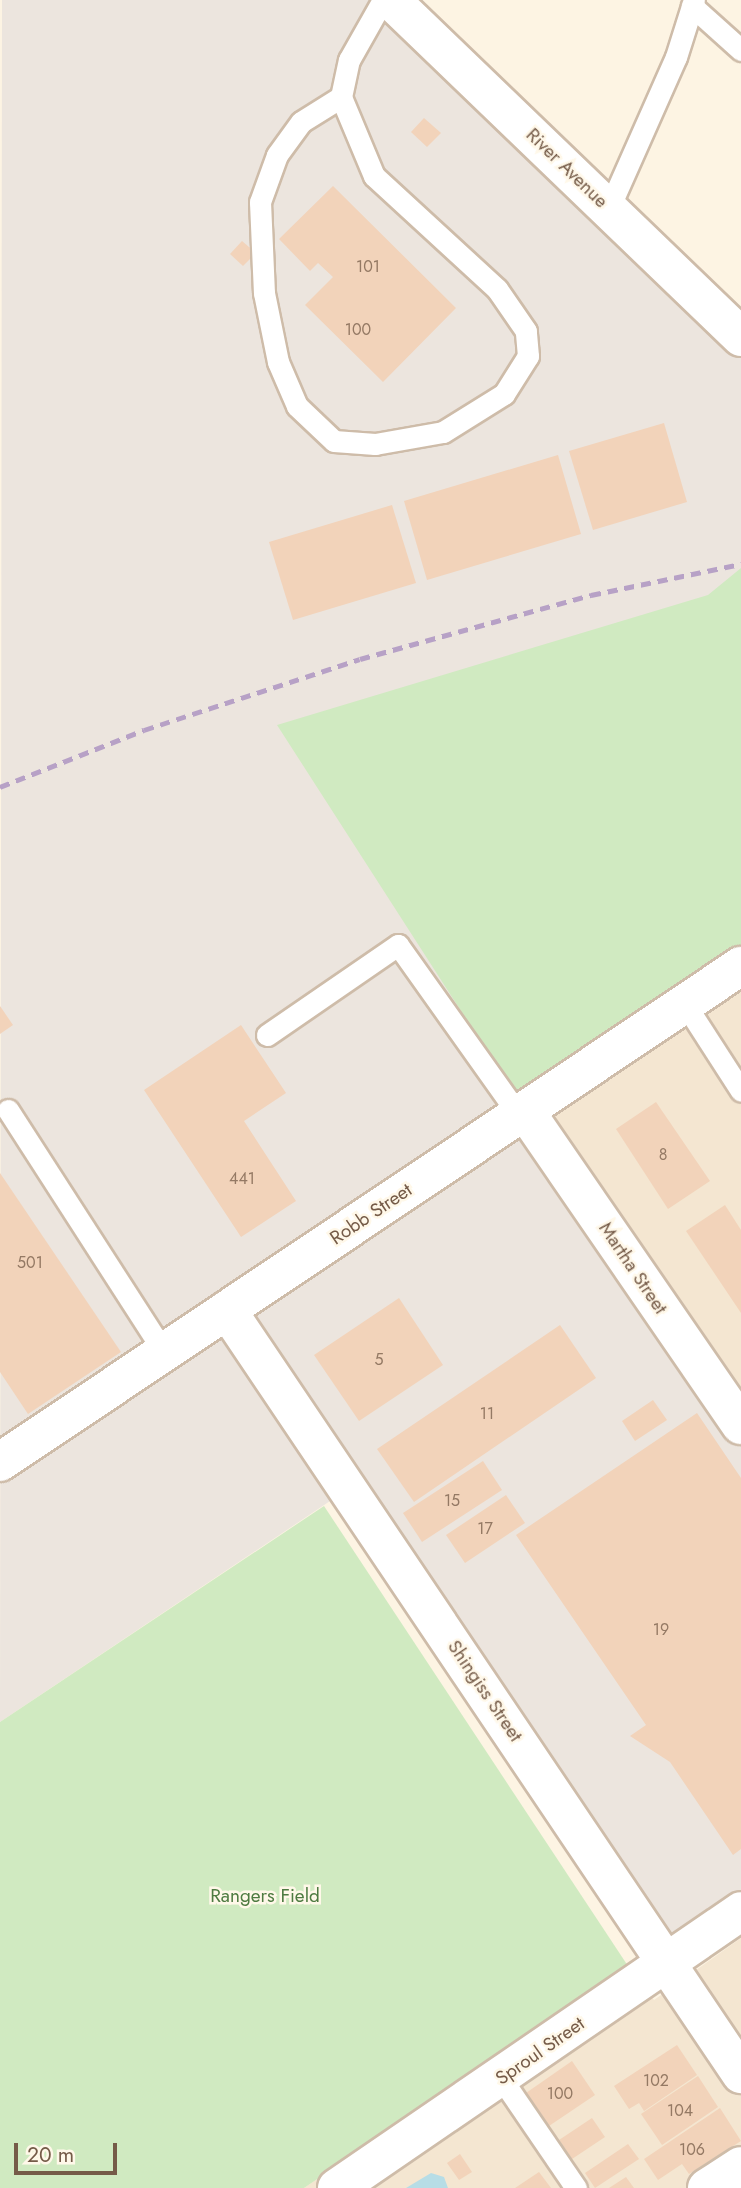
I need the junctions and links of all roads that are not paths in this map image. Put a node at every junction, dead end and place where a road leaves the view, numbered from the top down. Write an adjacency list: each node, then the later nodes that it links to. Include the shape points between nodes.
1 (383, 0): 5 (lane, via 349,60)
2 (391, 0): 6 (street, River Avenue)
3 (693, 3): 4 (lane); 6 (lane, via 676,57)
4 (741, 50)
5 (341, 97): 5 (lane, via 374,176 496,289 526,331 528,356 504,394 443,432 375,444 334,441 297,406 278,362 264,293 260,202 277,155 301,122)
6 (609, 208): 7 (street, River Avenue)
7 (741, 337)
8 (741, 967): 9 (street, Robb Street)
9 (685, 1004): 11 (lane); 13 (street, Robb Street)
10 (267, 1035): 13 (lane, via 398,945)
11 (741, 1091)
12 (8, 1111): 15 (lane)
13 (522, 1113): 14 (street, Robb Street); 16 (street, Martha Street)
14 (227, 1310): 15 (street, Robb Street); 19 (street, Shingiss Street)
15 (164, 1352): 17 (street, Robb Street)
16 (741, 1425)
17 (0, 1462)
18 (741, 1911): 19 (street, Sproul Street)
19 (668, 1963): 20 (street, Shingiss Street); 21 (street, Sproul Street)
20 (741, 2074)
21 (501, 2078): 23 (street, Sproul Street); 24 (lane)
22 (741, 2166): 25 (street)
23 (337, 2188)
24 (576, 2188)
25 (708, 2188)

